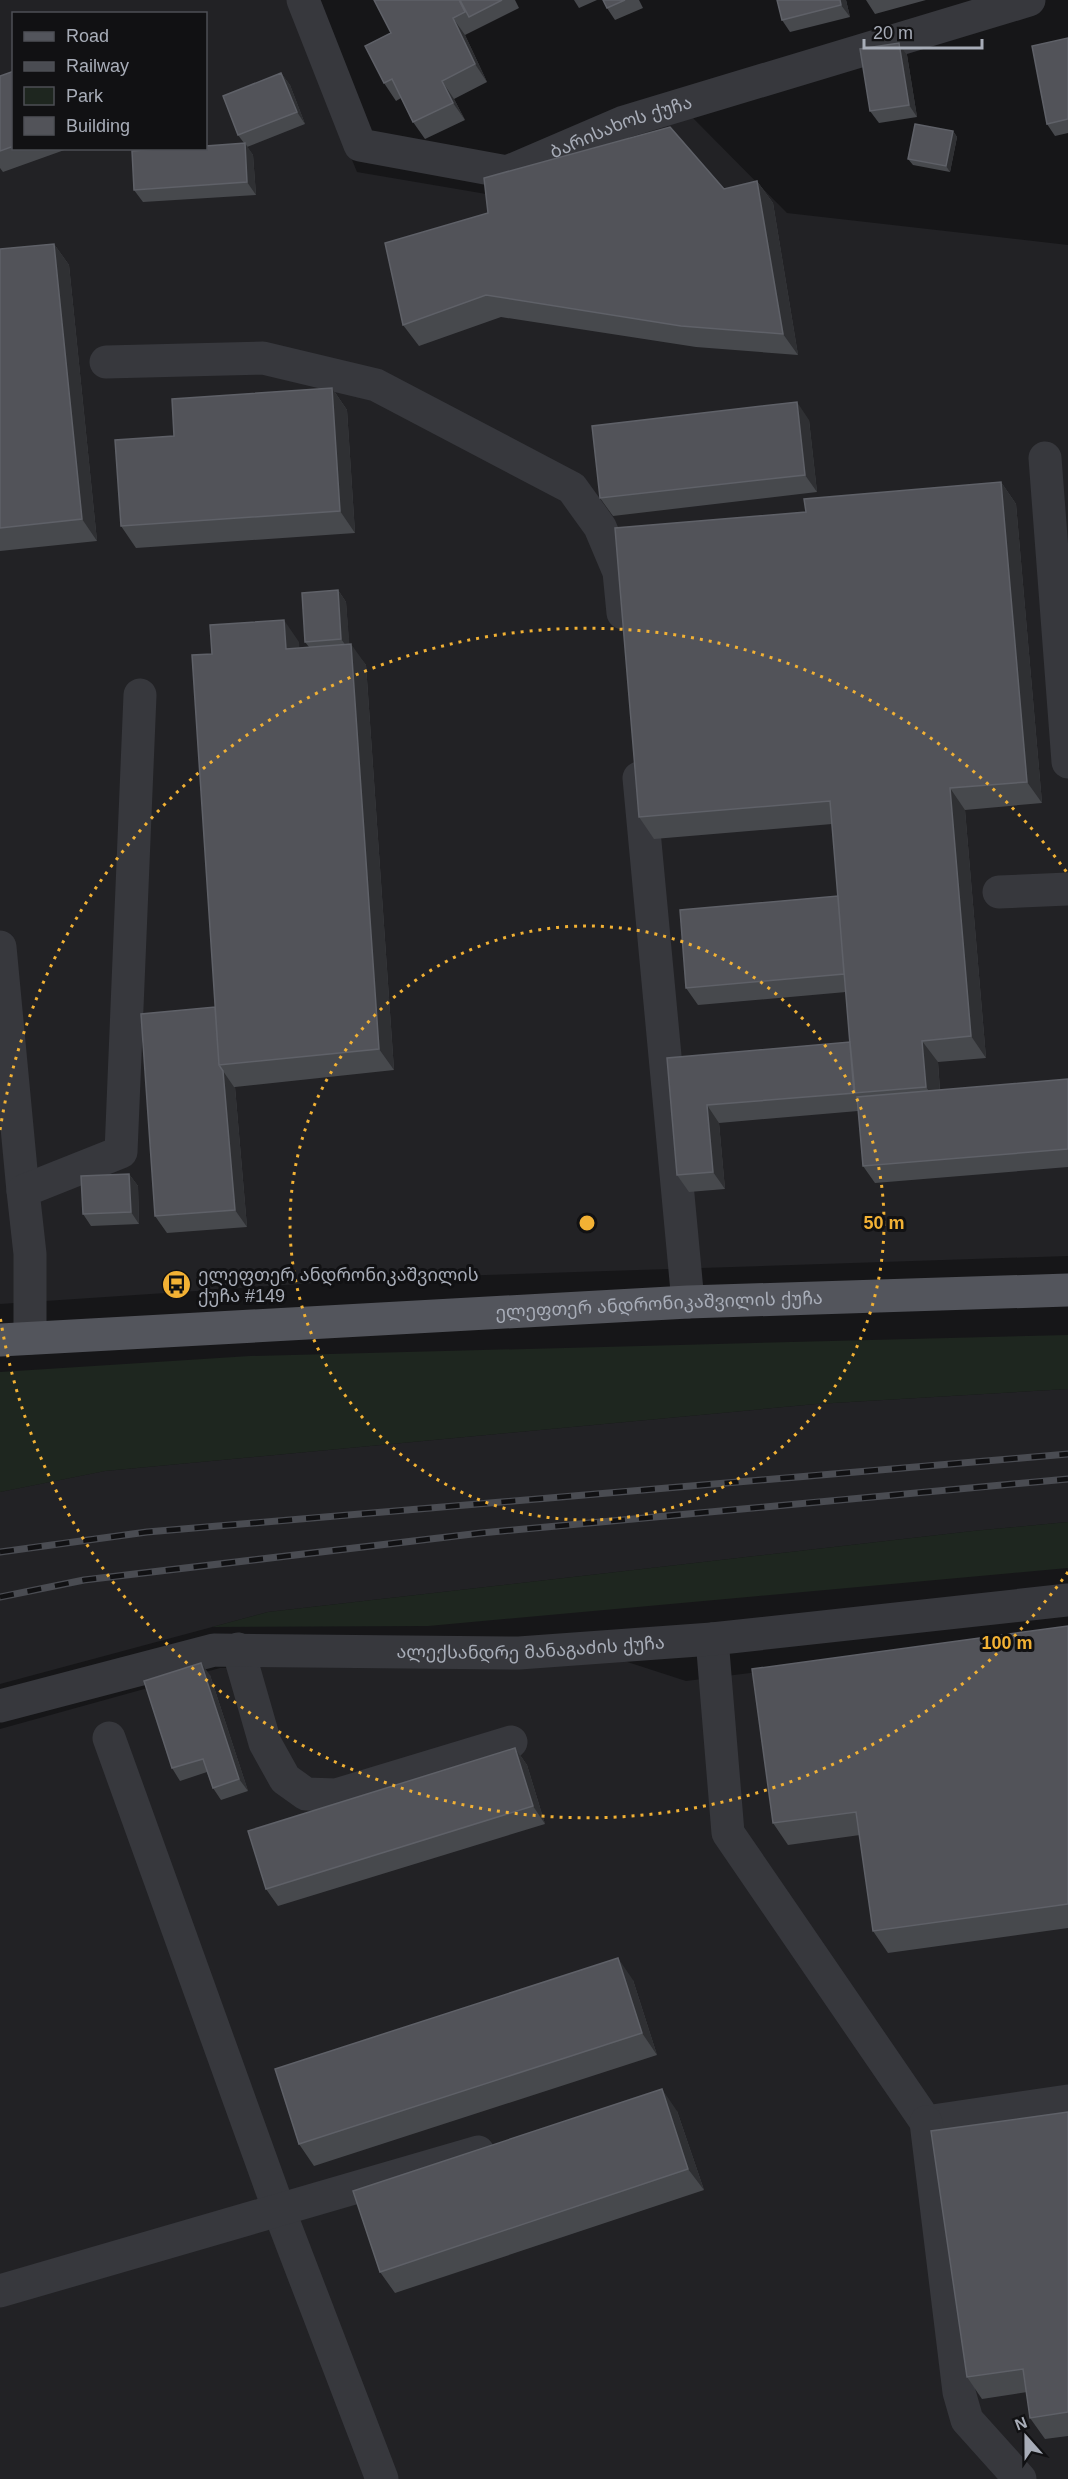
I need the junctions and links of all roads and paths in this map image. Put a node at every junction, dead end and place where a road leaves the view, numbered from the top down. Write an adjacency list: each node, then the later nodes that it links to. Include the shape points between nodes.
1 (303, 0): 2 (street, ბარისახოს ქუჩა, via 360,145 534,176 624,122)
2 (1029, 0)
3 (106, 362): 5 (street, via 263,358 376,385 572,488 600,527 619,572)
4 (1045, 458): 8 (street)
5 (626, 642)
6 (141, 695): 12 (street, via 121,1152)
7 (636, 748): 14 (street)
8 (1068, 762)
9 (1068, 889): 10 (street)
10 (999, 892)
11 (0, 947): 12 (street)
12 (23, 1191): 15 (street, via 30,1254)
13 (1068, 1290): 14 (main road, ელეფთერ ანდრონიკაშვილის ქუჩა)
14 (688, 1302): 15 (main road, ელეფთერ ანდრონიკაშვილის ქუჩა)
15 (15, 1339)
16 (1068, 1600): 17 (street, ალექსანდრე მანაგაძის ქუჩა)
17 (712, 1639): 18 (street, ალექსანდრე მანაგაძის ქუჩა, via 519,1653); 23 (street, via 728,1833)
18 (238, 1649): 19 (street, ალექსანდრე მანაგაძის ქუჩა, via 214,1650); 21 (street, via 265,1743 285,1779 306,1794 336,1795)
19 (0, 1706)
20 (109, 1738): 25 (street)
21 (511, 1742)
22 (1068, 2101): 23 (street)
23 (926, 2122): 28 (street, via 959,2392 967,2420)
24 (505, 2144): 25 (street)
25 (279, 2210): 26 (street); 27 (street)
26 (0, 2291)
27 (382, 2479)
28 (1020, 2479)

